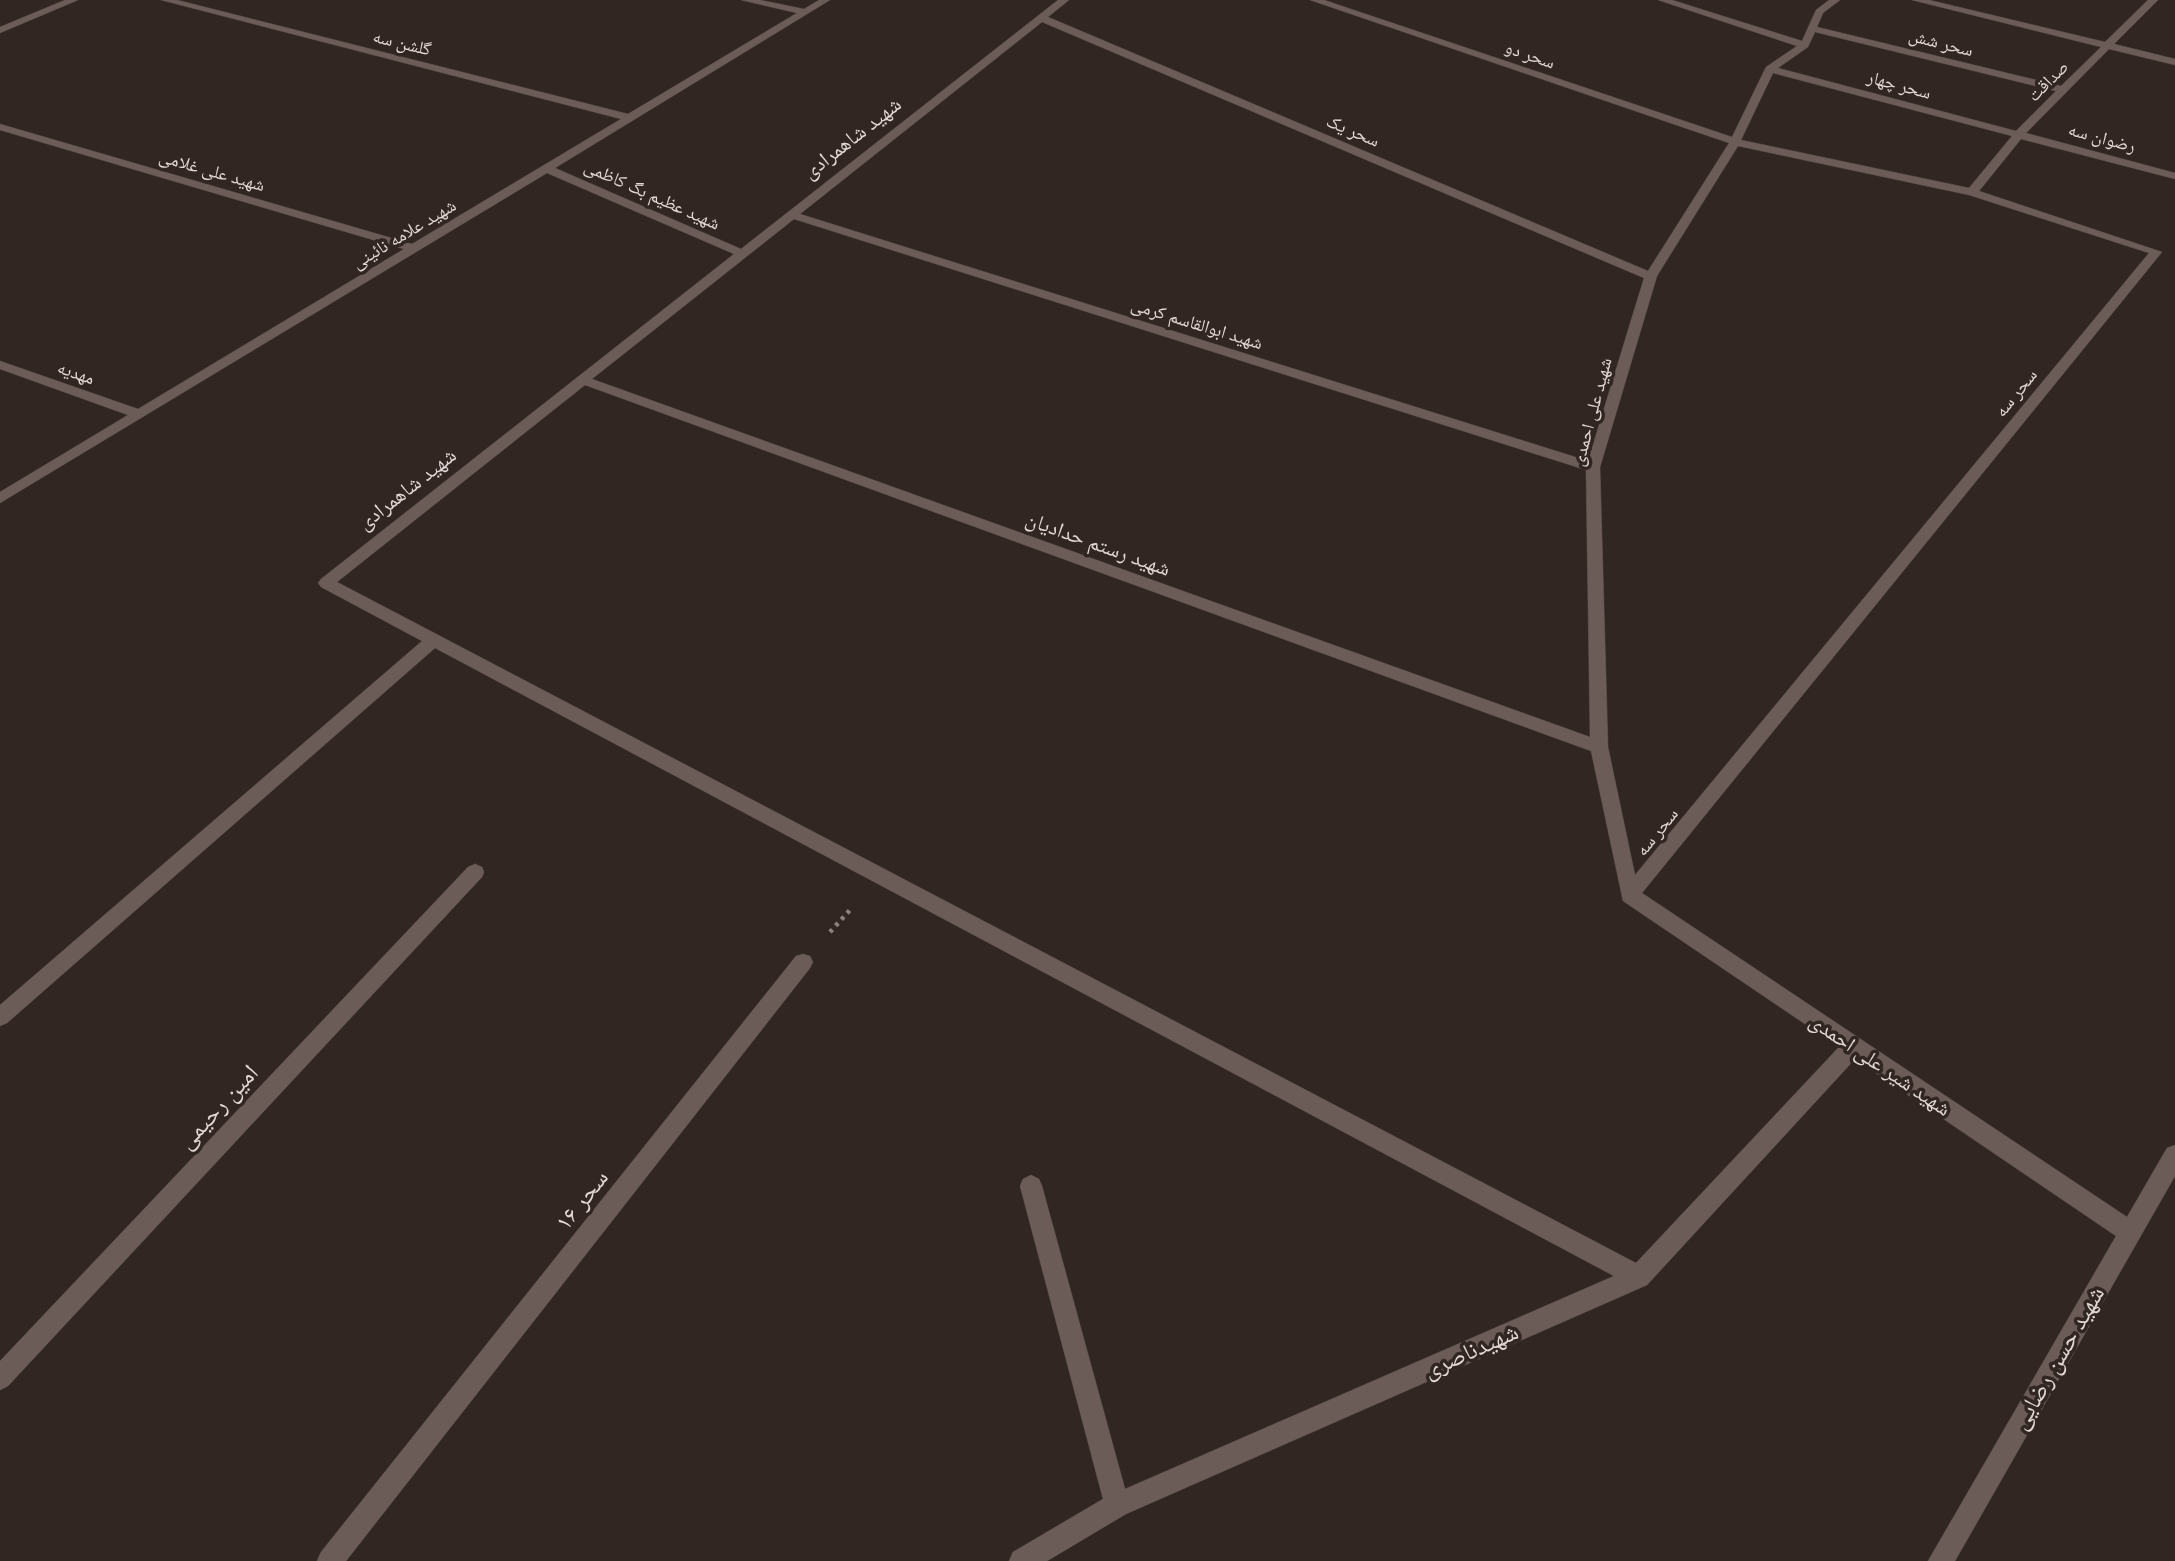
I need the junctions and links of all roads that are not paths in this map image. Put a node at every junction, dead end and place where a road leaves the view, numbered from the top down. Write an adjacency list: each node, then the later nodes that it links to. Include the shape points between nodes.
1 (74, 0): 14 (street)
2 (166, 0): 20 (street, گلشن سه)
3 (746, 0): 11 (street)
4 (825, 0): 11 (street, شهید علامه‌ نائینی)
5 (1064, 0): 12 (street, شهید شاهمرادی)
6 (1315, 0): 23 (street, سحر دو)
7 (1662, 0): 15 (street)
8 (1835, 0): 13 (street, via 1819,12)
9 (1917, 0): 16 (street)
10 (2153, 0): 16 (street, صداقت)
11 (806, 12): 20 (street, شهید علامه‌ نائینی)
12 (1041, 18): 27 (street, شهید شاهمرادی); 30 (street, سحر یک)
13 (1811, 27): 15 (street); 19 (street, سحر شش)
14 (0, 30)
15 (1805, 46): 18 (street)
16 (2107, 47): 17 (street); 19 (street, صداقت)
17 (2175, 62)
18 (1770, 69): 22 (street, سحر چهار); 23 (street, شهید علی احمدی)
19 (2064, 90): 22 (street, صداقت)
20 (630, 118): 24 (street, شهید علامه‌ نائینی)
21 (0, 127): 28 (street, شهید علی غلامی)
22 (2020, 135): 25 (street, رضوان سه); 26 (street, صداقت)
23 (1735, 142): 26 (street, سحر سه); 30 (street, شهید علی احمدی)
24 (546, 168): 28 (street, شهید علامه‌ نائینی); 29 (street, شهید عظیم بگ کاظمی)
25 (2175, 176)
26 (1972, 192): 39 (street, سحر سه, via 2156,252)
27 (792, 215): 29 (street, شهید شاهمرادی); 34 (street, شهید ابوالقاسم کرمی)
28 (414, 248): 33 (street, شهید علامه‌ نائینی)
29 (743, 254): 32 (street, شهید شاهمرادی)
30 (1651, 276): 34 (street, شهید علی احمدی)
31 (0, 365): 33 (street, مهدیه)
32 (582, 380): 36 (street, شهید شاهمرادی, via 326,583); 37 (street, شهید رستم حدادیان)
33 (140, 414): 35 (street, شهید علامه‌ نائینی)
34 (1593, 467): 37 (street, شهید علی احمدی)
35 (0, 498)
36 (434, 640): 41 (street); 46 (street)
37 (1599, 747): 39 (street, شهید علی احمدی)
38 (475, 872): 47 (street, امین رحیمی)
39 (1630, 895): 42 (street, شهید شیر علی احمدی)
40 (803, 962): 49 (street, سحر ۱۶)
41 (0, 1017)
42 (1852, 1048): 45 (street, شهید شیر علی احمدی); 46 (street, شهیدناصری)
43 (2175, 1155): 45 (street, شهید حسن رضایی)
44 (1031, 1186): 48 (street)
45 (2131, 1233): 51 (street, شهید حسن رضایی)
46 (1639, 1277): 48 (street, شهیدناصری)
47 (0, 1378)
48 (1117, 1505): 50 (street, شهیدناصری)
49 (330, 1561)
50 (1022, 1561)
51 (1941, 1561)

